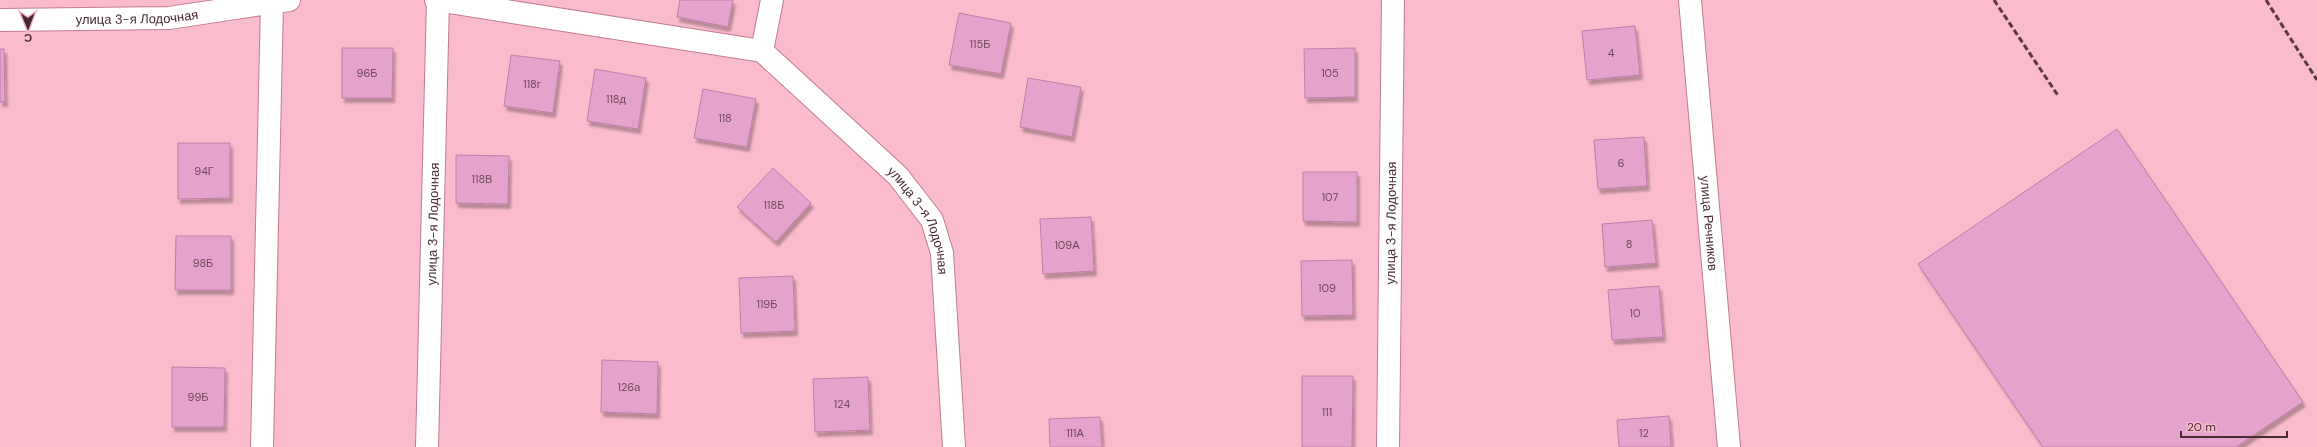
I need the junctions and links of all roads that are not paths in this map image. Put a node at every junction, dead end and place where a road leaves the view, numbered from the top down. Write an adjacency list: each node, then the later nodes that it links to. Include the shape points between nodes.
1 (437, 0): 7 (street, улица 3-я Лодочная); 9 (street, улица 3-я Лодочная)
2 (772, 0): 7 (street)
3 (1393, 0): 11 (street, улица 3-я Лодочная)
4 (1690, 0): 12 (street, улица Речников)
5 (280, 2): 6 (street, улица 3-я Лодочная, via 169,18); 8 (street, улица 3-я Лодочная)
6 (0, 20)
7 (762, 51): 10 (street, улица 3-я Лодочная, via 898,176 932,220 942,253)
8 (262, 447)
9 (427, 447)
10 (954, 447)
11 (1388, 447)
12 (1729, 447)

